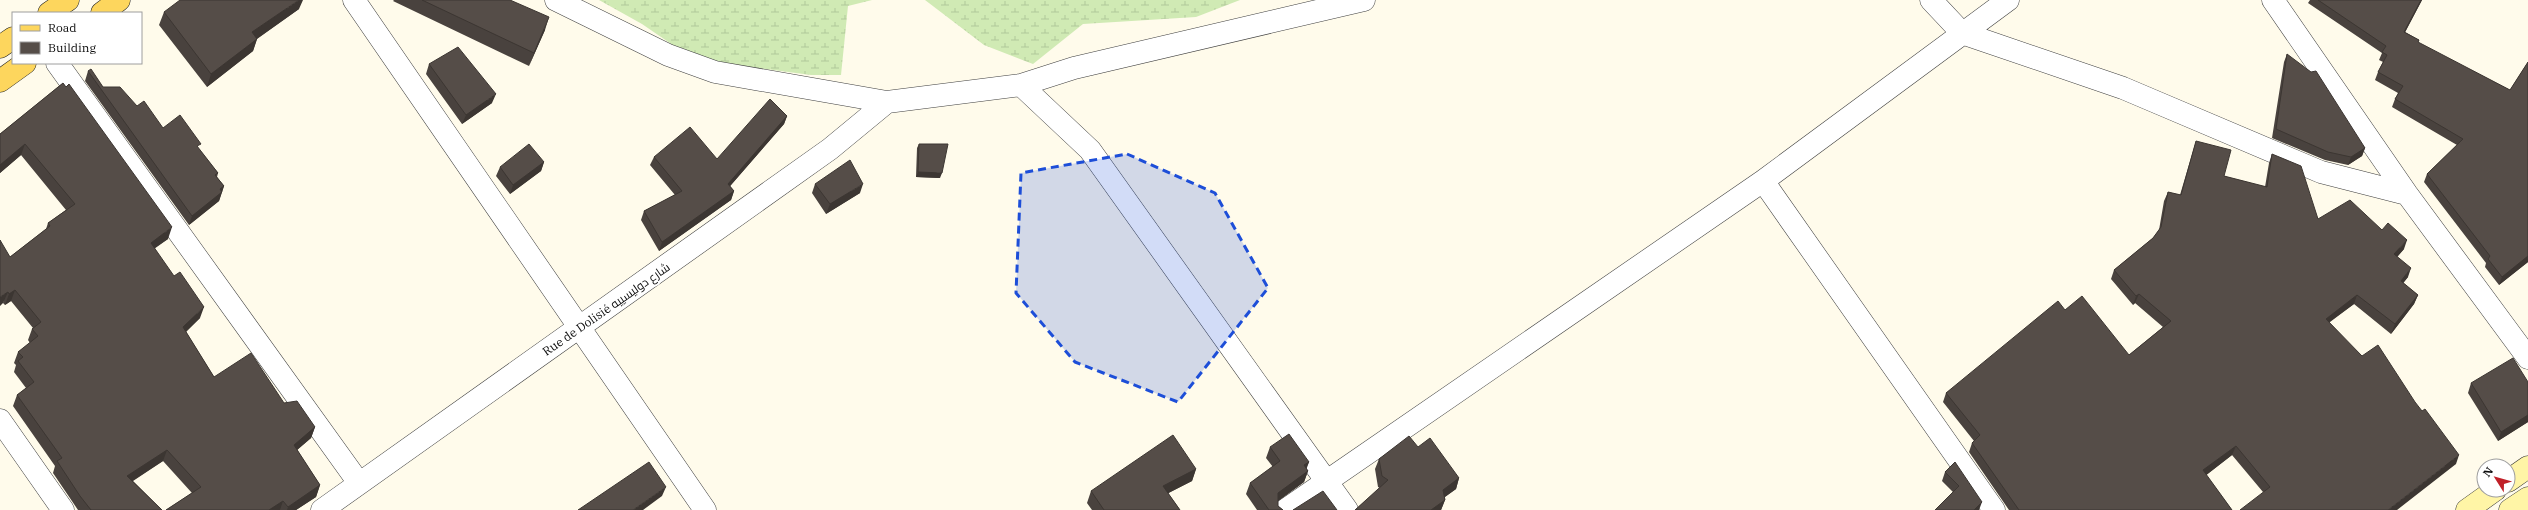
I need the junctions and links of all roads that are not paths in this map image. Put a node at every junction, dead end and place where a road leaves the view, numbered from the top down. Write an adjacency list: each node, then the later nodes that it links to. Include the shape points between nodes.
1 (68, 0): 9 (main road)
2 (119, 0): 10 (main road)
3 (354, 0): 21 (street)
4 (556, 0): 18 (street, via 668,55 715,72)
5 (1364, 0): 17 (street, via 1074,68)
6 (1931, 0): 11 (street)
7 (2008, 0): 11 (street)
8 (2273, 0): 20 (street)
9 (50, 12)
10 (103, 12)
11 (1962, 33): 19 (street); 20 (street, via 2123,88 2321,172)
12 (12, 39): 13 (main road)
13 (0, 47)
14 (24, 64): 16 (main road)
15 (58, 64): 27 (street)
16 (0, 81)
17 (1021, 85): 18 (street); 26 (street, via 1090,150)
18 (887, 102): 21 (street, Rue de Dolisié شارع دوليسييه, via 830,149)
19 (1763, 181): 26 (street); 35 (street)
20 (2407, 194): 22 (street)
21 (579, 328): 27 (street, Rue de Dolisié شارع دوليسييه); 32 (street)
22 (2528, 358)
23 (0, 420): 30 (street)
24 (2528, 467): 25 (street)
25 (2516, 475)
26 (1327, 481): 33 (street); 34 (street)
27 (359, 483): 31 (street, Rue de Dolisié شارع دوليسييه)
28 (2484, 498): 36 (street)
29 (2528, 498): 37 (street)
30 (63, 510)
31 (322, 510)
32 (705, 510)
33 (1285, 510)
34 (1347, 510)
35 (1994, 510)
36 (2467, 510)
37 (2510, 510)

